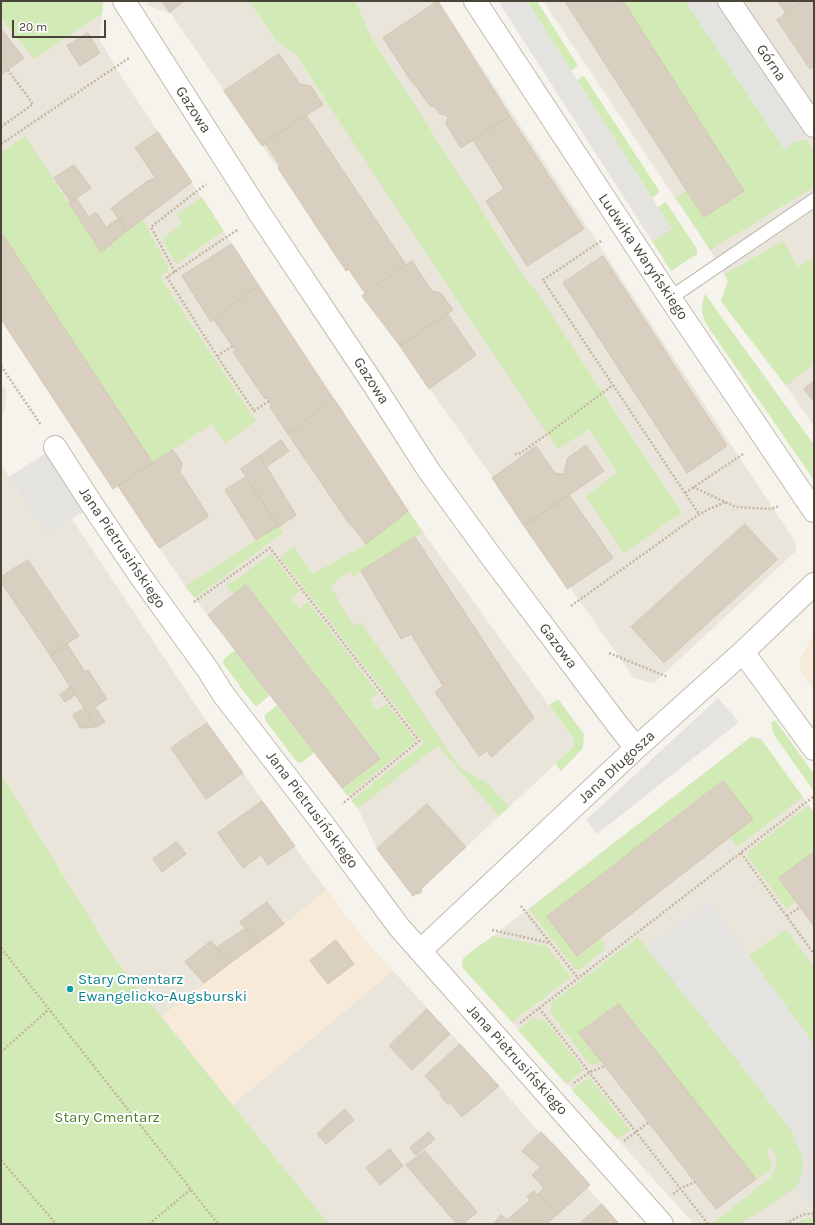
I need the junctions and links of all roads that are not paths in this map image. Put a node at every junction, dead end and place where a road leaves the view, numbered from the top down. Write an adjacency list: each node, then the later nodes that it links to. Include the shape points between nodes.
1 (124, 1): 11 (street, Gazowa, via 429,471)
2 (475, 1): 6 (street, Ludwika Waryńskiego)
3 (729, 1): 4 (street, Górna)
4 (814, 126)
5 (814, 200): 6 (lane)
6 (670, 298): 8 (street, Ludwika Waryńskiego)
7 (55, 447): 13 (street, Jana Pietrusińskiego, via 223,694 399,927)
8 (814, 511)
9 (814, 584): 10 (street, Jana Długosza)
10 (743, 652): 11 (street, Jana Długosza); 12 (street)
11 (636, 748): 13 (street, Jana Długosza)
12 (814, 749)
13 (420, 951): 14 (street, Jana Pietrusińskiego)
14 (662, 1224)

